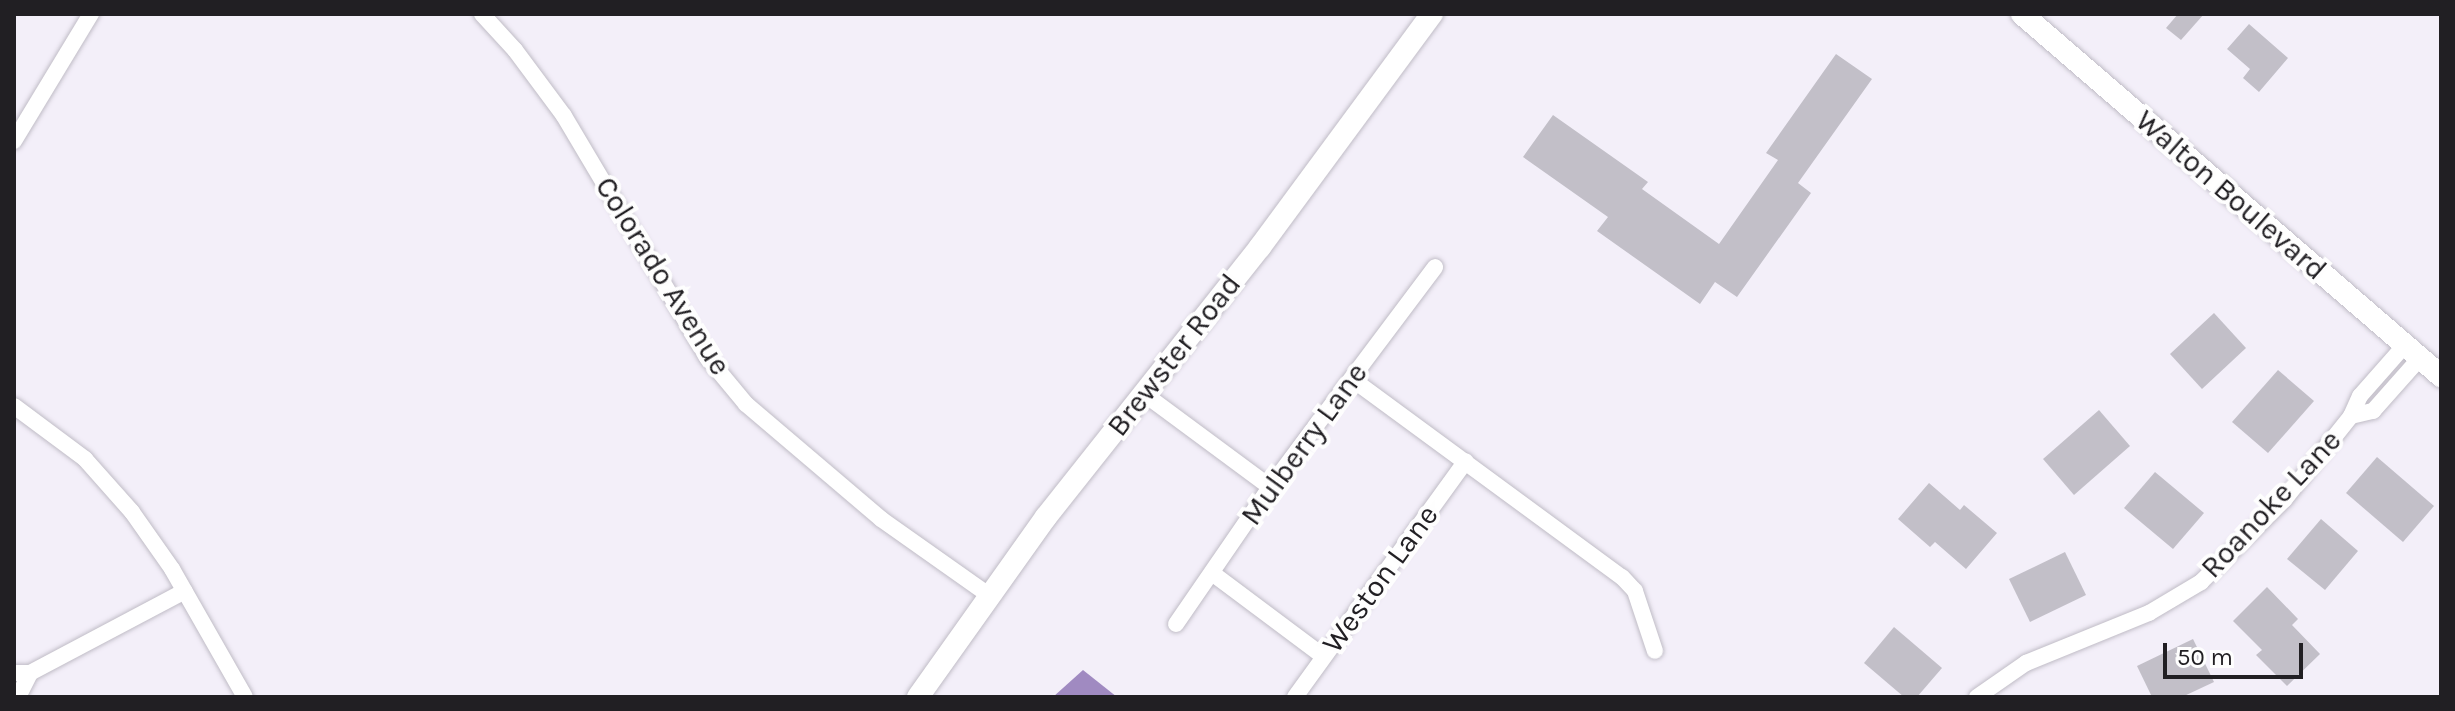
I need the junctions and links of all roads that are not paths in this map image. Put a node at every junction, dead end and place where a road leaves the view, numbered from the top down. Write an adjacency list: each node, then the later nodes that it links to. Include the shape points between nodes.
1 (91, 14): 5 (street)
2 (482, 14): 16 (street, Colorado Avenue, via 564,116 698,343 746,404 881,519)
3 (1432, 14): 10 (street, Brewster Road, via 1260,247)
4 (2022, 14): 7 (street, Walton Boulevard)
5 (14, 141)
6 (1435, 267): 9 (street, Mulberry Lane)
7 (2413, 352): 8 (street, Walton Boulevard); 25 (street, Roanoke Lane, via 2360,396 2351,416 2284,500 2186,594 2026,663)
8 (2441, 376)
9 (1352, 379): 12 (street); 13 (street, Mulberry Lane)
10 (1143, 393): 13 (street); 16 (street, Brewster Road)
11 (14, 406): 15 (street, via 85,459 132,512)
12 (1466, 461): 18 (street, via 1622,577 1635,591); 19 (street, Weston Lane)
13 (1270, 487): 14 (street, Mulberry Lane)
14 (1212, 573): 17 (street, Mulberry Lane); 19 (street)
15 (185, 591): 20 (street); 22 (street)
16 (990, 596): 23 (street, Brewster Road)
17 (1176, 624)
18 (1655, 651)
19 (1323, 656): 24 (street, Weston Lane)
20 (22, 673): 21 (street)
21 (18, 697)
22 (245, 697)
23 (918, 697)
24 (1295, 697)
25 (1977, 697)

